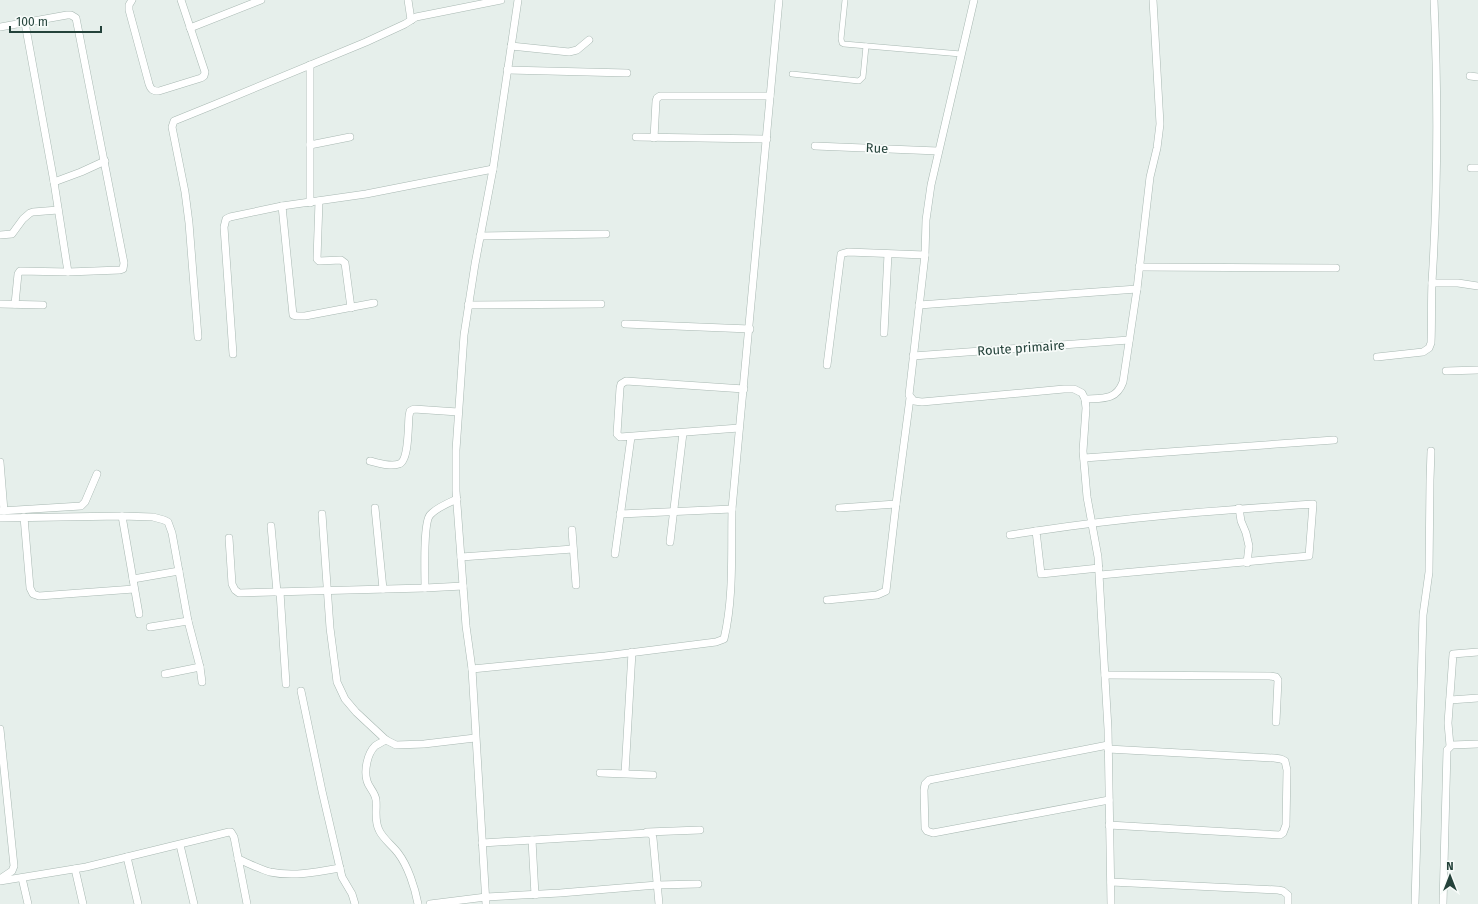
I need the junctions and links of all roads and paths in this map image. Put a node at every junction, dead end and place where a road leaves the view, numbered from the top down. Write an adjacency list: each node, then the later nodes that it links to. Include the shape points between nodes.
1 (132, 0): 15 (street, via 129,10 153,91 204,76 205,72)
2 (181, 0): 15 (street)
3 (261, 0): 15 (street)
4 (408, 0): 12 (street)
5 (501, 0): 12 (street, via 424,15)
6 (518, 0): 17 (street)
7 (779, 0): 26 (street)
8 (845, 0): 18 (street, via 842,43)
9 (974, 0): 19 (street)
10 (1153, 0): 46 (street, via 1160,124 1150,177)
11 (1434, 0): 49 (street, via 1436,203)
12 (411, 20): 20 (street)
13 (25, 23): 14 (street); 34 (street, via 67,15 76,18); 36 (street)
14 (0, 28)
15 (190, 28)
16 (589, 40): 17 (street, via 577,50 569,52)
17 (511, 46): 21 (street)
18 (866, 46): 19 (street); 23 (street, via 863,77 859,81)
19 (962, 54): 33 (street)
20 (310, 65): 31 (street); 63 (street, via 178,118 172,123 189,223)
21 (507, 70): 22 (street); 35 (street)
22 (627, 73)
23 (792, 74)
24 (1470, 76): 25 (street)
25 (1478, 77)
26 (770, 96): 29 (street, via 660,96 656,101); 30 (street)
27 (350, 137): 31 (street)
28 (636, 137): 29 (street)
29 (654, 138): 30 (street)
30 (767, 139): 61 (street)
31 (310, 145): 38 (street)
32 (815, 146): 33 (street, Rue)
33 (938, 151): 45 (street, via 928,202)
34 (105, 161): 36 (street); 48 (street, via 124,266 120,270)
35 (493, 169): 37 (street); 43 (street)
36 (54, 182): 40 (street)
37 (319, 201): 38 (street); 59 (street, via 318,259 324,262 340,260 346,264)
38 (310, 202): 39 (street)
39 (282, 206): 59 (street, via 293,314 305,316); 65 (street, via 230,217 224,223)
40 (58, 210): 42 (street, via 33,212 23,219 12,234); 48 (street)
41 (606, 234): 43 (street)
42 (0, 235)
43 (480, 236): 57 (street)
44 (888, 254): 45 (street); 62 (street); 68 (street, via 841,254)
45 (924, 255): 58 (street)
46 (1139, 267): 47 (street); 51 (street)
47 (1336, 268)
48 (68, 272): 54 (street, via 20,271)
49 (1432, 282): 50 (street); 67 (street, via 1432,329 1429,348 1423,352)
50 (1478, 286)
51 (1137, 289): 58 (street); 64 (street)
52 (374, 303): 59 (street)
53 (0, 304): 54 (street)
54 (15, 304): 56 (street)
55 (601, 304): 57 (street)
56 (43, 305)
57 (468, 305): 74 (street)
58 (919, 305): 66 (street)
59 (351, 308)
60 (625, 324): 61 (street)
61 (750, 329): 71 (street)
62 (884, 333)
63 (198, 337)
64 (1129, 340): 66 (street, Route primaire); 73 (street, via 1123,382 1119,391 1113,396)
65 (233, 354)
66 (913, 356): 72 (street, via 908,390)
67 (1377, 357)
68 (827, 365)
69 (1478, 370): 70 (street)
70 (1446, 371)
71 (744, 388): 75 (street); 77 (street, via 623,382 620,388 617,434 620,437)
72 (910, 398): 73 (street, via 922,402 1074,389); 85 (street)
73 (1085, 398): 80 (street)
74 (458, 412): 82 (street, via 414,409 410,412 406,451 400,464); 84 (street)
75 (739, 428): 76 (street); 89 (street)
76 (683, 433): 77 (street); 91 (street)
77 (631, 437): 93 (street)
78 (1334, 440): 80 (street)
79 (1431, 451): 172 (street, via 1429,572 1423,615)
80 (1084, 458): 97 (street)
81 (0, 462): 90 (street)
82 (370, 462)
83 (98, 474): 90 (street, via 81,506)
84 (457, 499): 106 (street); 113 (street, via 430,514 428,518)
85 (896, 504): 87 (street); 118 (street, via 886,591 877,595)
86 (375, 508): 115 (street)
87 (839, 508)
88 (1239, 508): 97 (street); 107 (street, via 1249,546); 107 (street, via 1313,504 1309,556)
89 (732, 509): 91 (street); 122 (street, via 729,609 724,640)
90 (2, 511)
91 (673, 512): 93 (street); 103 (street)
92 (322, 514): 116 (street)
93 (620, 514): 105 (street)
94 (122, 516): 95 (street); 108 (street, via 152,517 168,522); 110 (street)
95 (24, 517): 96 (street); 114 (street, via 30,588 33,594 39,596)
96 (0, 518)
97 (1092, 523): 100 (street); 109 (street)
98 (271, 526): 117 (street)
99 (572, 530): 104 (street)
100 (1036, 531): 101 (street); 109 (street, via 1041,574)
101 (1010, 535)
102 (229, 538): 117 (street, via 232,584 235,590 239,593)
103 (670, 542)
104 (573, 549): 106 (street); 111 (street)
105 (615, 554)
106 (461, 557): 112 (street)
107 (1247, 562): 109 (street)
108 (179, 571): 110 (street); 120 (street)
109 (1099, 571): 127 (street)
110 (133, 579): 114 (street)
111 (576, 585)
112 (463, 586): 113 (street); 125 (street)
113 (425, 588): 115 (street)
114 (134, 589): 119 (street)
115 (383, 589): 116 (street)
116 (328, 591): 117 (street); 136 (street, via 338,686 352,708)
117 (279, 592): 129 (street)
118 (827, 600)
119 (138, 614)
120 (188, 621): 121 (street); 124 (street)
121 (150, 627)
122 (632, 652): 125 (street); 141 (street)
123 (1478, 652): 132 (street, via 1453,654)
124 (200, 667): 126 (street); 128 (street)
125 (472, 669): 135 (street)
126 (165, 674)
127 (1105, 675): 133 (street, via 1276,677); 139 (street)
128 (202, 682)
129 (286, 684)
130 (301, 691): 152 (street)
131 (1478, 698): 132 (street)
132 (1450, 700): 138 (street)
133 (1276, 722)
134 (0, 729): 155 (street, via 14,866 12,871)
135 (476, 738): 136 (street, via 407,745 396,745); 148 (street)
136 (386, 740): 167 (street, via 375,746 369,756 365,770 367,782 376,798 379,830 399,854 416,891)
137 (1478, 744): 138 (street)
138 (1450, 746): 173 (street, via 1447,750)
139 (1108, 747): 143 (street); 143 (street, via 929,780 924,790 925,828 933,833); 144 (street, via 1281,758 1285,761 1287,770 1286,825 1280,835)
140 (600, 773): 141 (street)
141 (625, 774): 142 (street)
142 (653, 775)
143 (1109, 800): 144 (street)
144 (1110, 825): 156 (street)
145 (700, 830): 146 (street)
146 (643, 832): 147 (street); 158 (street, via 652,835)
147 (532, 840): 148 (street); 159 (street)
148 (482, 842): 160 (street)
149 (180, 845): 150 (street); 151 (street, via 231,832); 164 (street)
150 (127, 857): 153 (street); 163 (street)
151 (238, 859): 152 (street, via 278,873 317,872); 165 (street)
152 (340, 868): 166 (street)
153 (74, 869): 154 (street); 162 (street)
154 (22, 878): 155 (street); 161 (street)
155 (0, 880)
156 (1111, 882): 170 (street); 171 (street, via 1278,890 1288,895)
157 (698, 884): 158 (street)
158 (657, 885): 159 (street); 169 (street)
159 (536, 895): 160 (street)
160 (486, 900): 168 (street)
161 (28, 904)
162 (83, 904)
163 (138, 904)
164 (194, 904)
165 (247, 904)
166 (355, 904)
167 (418, 904)
168 (430, 904)
169 (659, 904)
170 (1111, 904)
171 (1288, 904)
172 (1414, 904)
173 (1443, 904)

